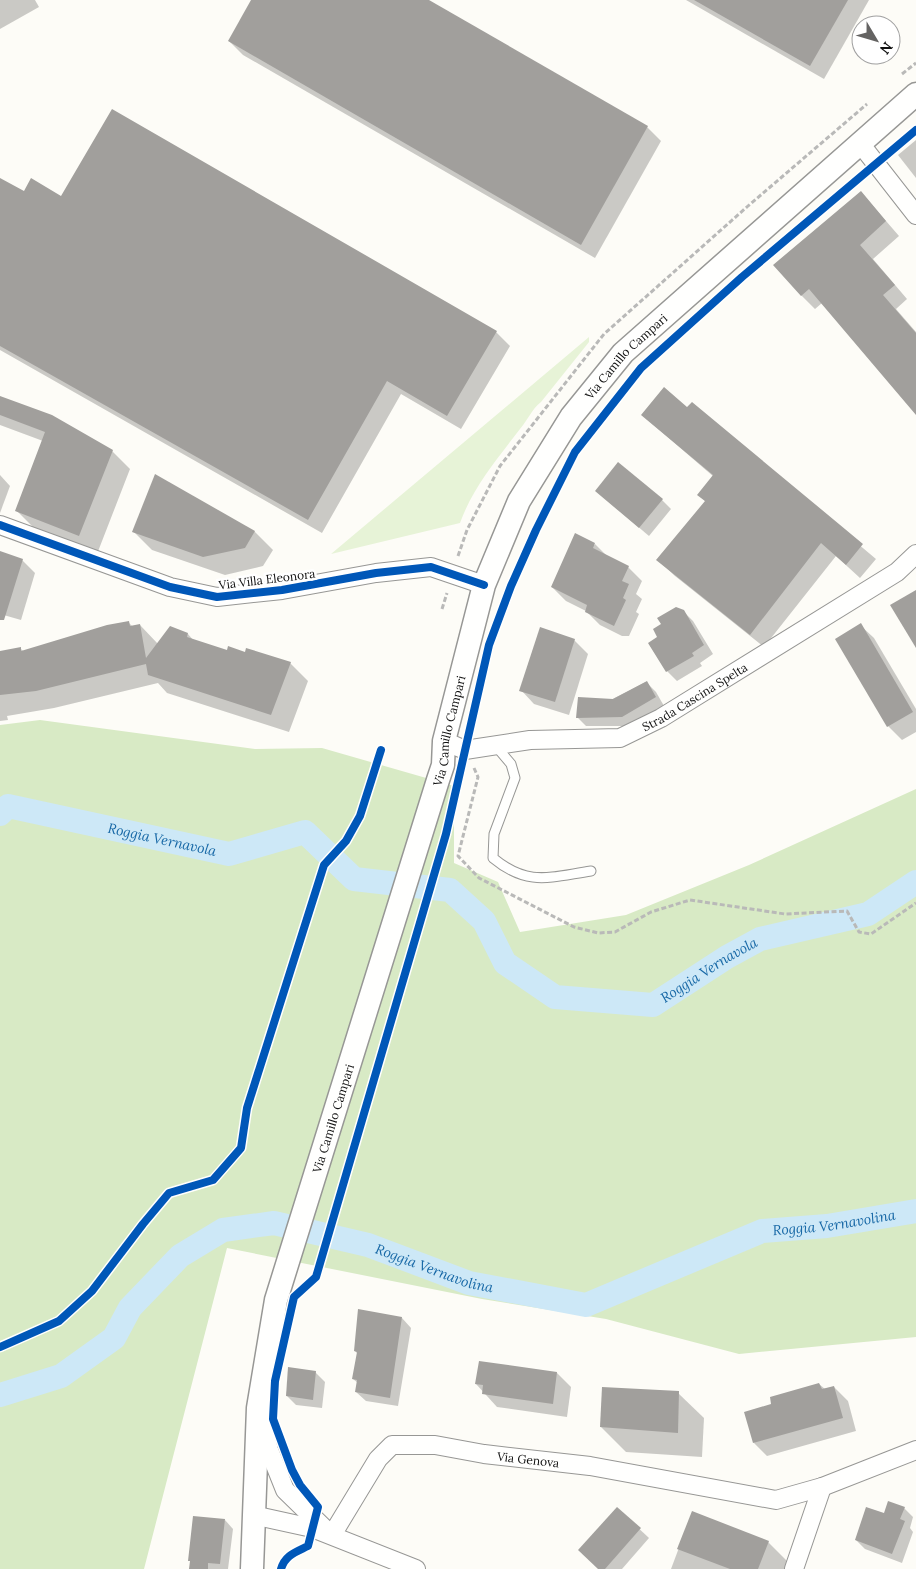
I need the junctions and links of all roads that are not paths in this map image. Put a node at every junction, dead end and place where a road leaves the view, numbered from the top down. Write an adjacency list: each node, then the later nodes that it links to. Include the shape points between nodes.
1 (916, 94): 2 (street, Via Camillo Campari)
2 (859, 142): 3 (street); 6 (street, Via Camillo Campari, via 622,353 571,417 519,501)
3 (916, 215)
4 (0, 525): 6 (street, Via Villa Eleonora, via 170,587 217,597 431,567)
5 (916, 554): 8 (street, Strada Cascina Spelta, via 898,572 661,718 620,738 530,740)
6 (484, 584): 7 (street, Via Camillo Campari)
7 (444, 741): 8 (street, Strada Cascina Spelta, via 465,750); 10 (street, Via Camillo Campari, via 443,765 276,1300)
8 (495, 745): 9 (lane, via 512,764 515,778 494,834 493,858 506,869 526,877 543,878)
9 (591, 871)
10 (258, 1408): 13 (street, Via Camillo Campari); 14 (street, via 269,1450 285,1490)
11 (916, 1450): 12 (street, Via Genova)
12 (822, 1487): 14 (street, Via Genova, via 776,1500 590,1466 435,1445 392,1445 378,1459); 17 (street)
13 (253, 1515): 14 (street, via 312,1528); 15 (street, Via Camillo Campari)
14 (332, 1536): 16 (street)
15 (252, 1569)
16 (416, 1569)
17 (794, 1569)

